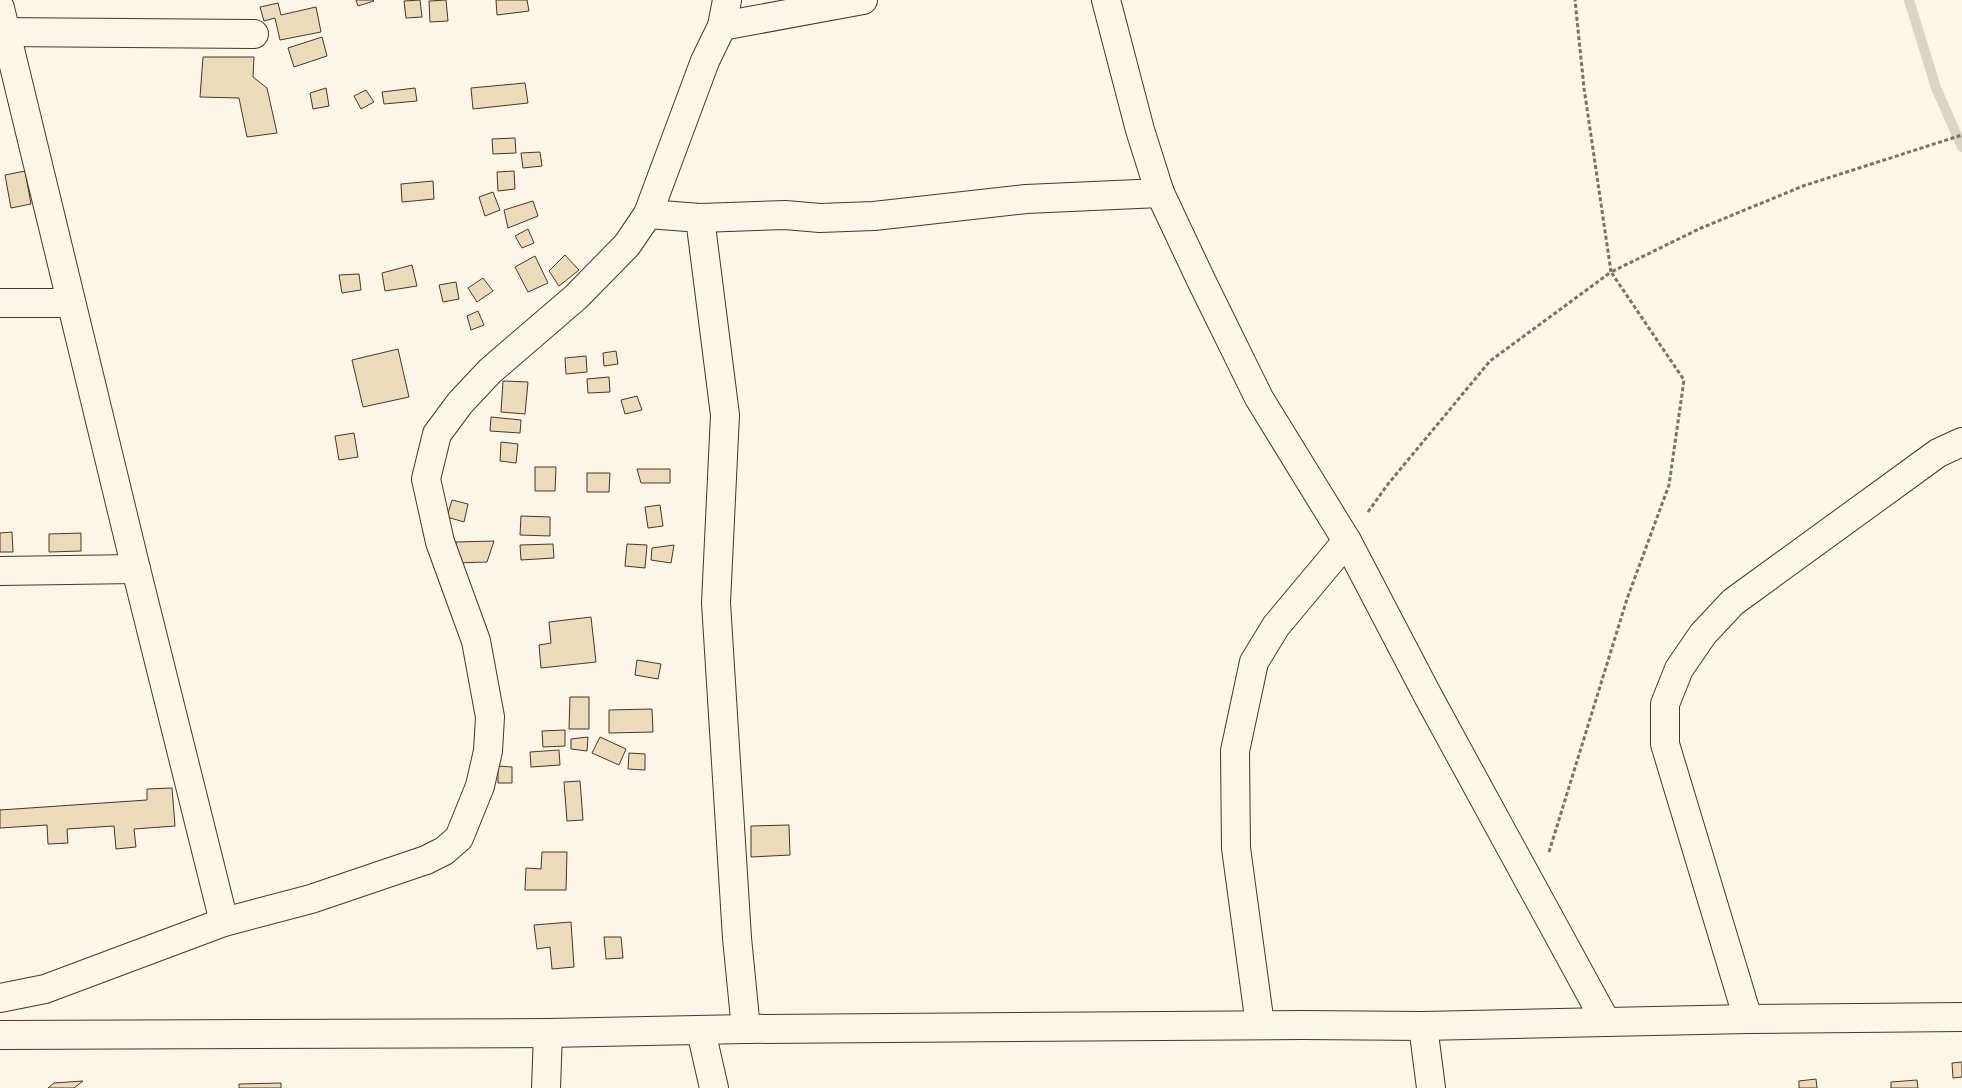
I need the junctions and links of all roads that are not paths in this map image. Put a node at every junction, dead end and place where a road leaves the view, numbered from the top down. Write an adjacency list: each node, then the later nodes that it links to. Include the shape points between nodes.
1 (727, 0): 5 (street)
2 (863, 0): 5 (street)
3 (1106, 0): 7 (street)
4 (2, 24): 6 (street); 11 (street)
5 (722, 26): 8 (street, via 705,61)
6 (254, 34)
7 (1160, 193): 9 (street, via 1026,199 874,216); 13 (street, via 1259,398)
8 (648, 214): 9 (street); 16 (street, via 627,245 576,298 490,370 460,402 437,434 426,479 440,542 476,641 490,717 488,751 480,786 459,838 426,860 311,899)
9 (700, 218): 23 (street, via 725,415 716,603 737,938)
10 (0, 303): 11 (street)
11 (71, 303): 14 (street)
12 (1962, 442): 19 (street, via 1938,453 1733,602 1679,669 1666,704 1665,744)
13 (1347, 541): 20 (street); 21 (street, via 1276,626 1254,662 1235,751 1236,848)
14 (136, 569): 15 (street); 16 (street)
15 (0, 571)
16 (224, 922): 17 (street, via 45,989)
17 (0, 998)
18 (1962, 1017): 19 (street)
19 (1748, 1019): 20 (street)
20 (1606, 1022): 22 (street)
21 (1260, 1025): 22 (street); 23 (street)
22 (1423, 1026): 29 (street)
23 (746, 1029): 24 (street)
24 (701, 1031): 25 (street); 28 (street)
25 (548, 1033): 26 (street); 27 (street)
26 (0, 1035)
27 (546, 1088)
28 (714, 1088)
29 (1431, 1088)

